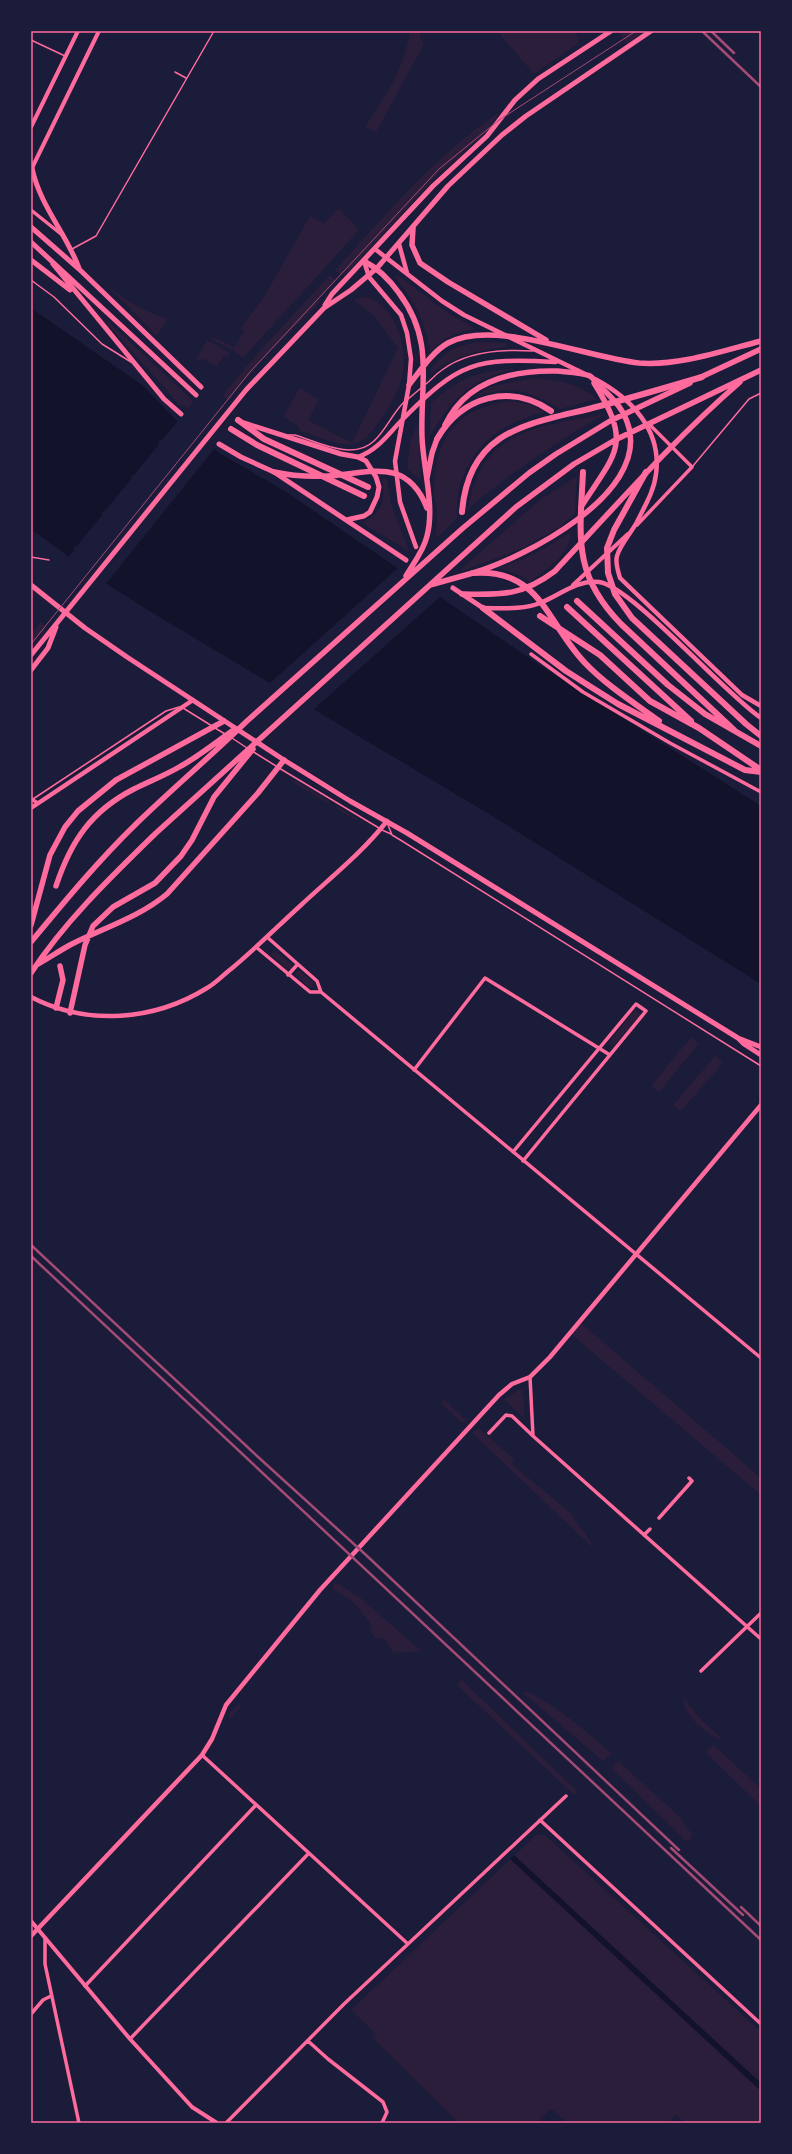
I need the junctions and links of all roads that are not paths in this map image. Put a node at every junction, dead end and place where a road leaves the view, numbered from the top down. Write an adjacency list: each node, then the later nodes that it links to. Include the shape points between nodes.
1 (78, 31): 7 (street)
2 (99, 31): 11 (street)
3 (214, 31): 9 (lane)
4 (611, 31): 19 (main road, via 529,86 487,136 445,173)
5 (651, 31): 14 (main road, via 502,135 448,186)
6 (31, 40): 7 (lane)
7 (66, 56): 10 (street)
8 (176, 72): 9 (lane)
9 (186, 79): 18 (lane, via 96,236)
10 (31, 127)
11 (31, 169): 15 (main road, via 45,207)
12 (31, 210): 15 (street)
13 (31, 227): 25 (main road)
14 (413, 228): 17 (main road); 32 (highway, via 412,246 420,263)
15 (66, 238): 18 (main road)
16 (31, 242): 20 (main road)
17 (399, 244): 21 (main road); 26 (main road)
18 (72, 249): 25 (main road)
19 (375, 249): 21 (main road); 23 (main road)
20 (43, 252): 29 (main road); 44 (main road)
21 (387, 258): 24 (main road); 26 (main road)
22 (31, 260): 29 (main road)
23 (364, 261): 24 (highway); 27 (main road); 30 (main road, via 332,294)
24 (377, 268): 27 (main road); 61 (highway, via 400,294 417,322 424,355 421,417)
25 (79, 269): 42 (main road)
26 (407, 272): 34 (main road, via 442,301 464,315)
27 (369, 277): 30 (main road); 41 (main road, via 401,315 411,359)
28 (31, 280): 36 (lane, via 54,297 102,344)
29 (77, 295): 36 (main road)
30 (324, 308): 84 (main road, via 269,364 234,405)
31 (761, 341): 32 (highway, via 677,360 640,363 606,358)
32 (550, 343): 41 (highway, via 509,336 473,336 459,339 440,349)
33 (761, 348): 39 (highway)
34 (536, 351): 35 (main road); 45 (lane, via 499,351 466,358 443,369)
35 (560, 362): 38 (main road); 50 (main road, via 512,360 469,366 451,375 432,390)
36 (133, 364): 47 (main road)
37 (761, 370): 40 (highway)
38 (589, 376): 49 (main road, via 614,389); 51 (highway, via 540,371 513,374 485,384 466,396 451,412); 64 (highway, via 608,406 613,419 616,445 608,466); 73 (highway, via 619,405 626,417 632,446 622,475 589,510 542,543)
39 (702, 377): 65 (highway, via 538,421 507,434 482,456 470,476); 74 (highway, via 610,421 568,446 503,493)
40 (746, 377): 60 (highway, via 708,410); 77 (highway, via 638,428 574,464 516,507)
41 (409, 385): 45 (main road)
42 (201, 388)
43 (761, 393): 57 (lane, via 749,399)
44 (196, 395)
45 (405, 402): 50 (main road); 53 (lane, via 394,412 374,441 365,447 341,450 295,435)
46 (551, 411): 51 (highway, via 528,399 494,397 467,407)
47 (181, 414)
48 (238, 420): 53 (main road); 62 (highway, via 264,439)
49 (644, 420): 57 (street); 68 (main road, via 654,440 656,475 651,494)
50 (401, 421): 56 (main road, via 376,448); 69 (main road, via 395,462 396,486)
51 (444, 427): 54 (highway)
52 (231, 429): 63 (highway, via 257,445)
53 (284, 435): 56 (main road)
54 (438, 439): 61 (highway, via 432,453)
55 (219, 444): 58 (main road)
56 (358, 457): 67 (main road, via 369,464 376,477 377,497 370,512)
57 (692, 467): 68 (street)
58 (274, 472): 66 (highway, via 300,477 376,470 391,472 406,479 414,487); 67 (main road)
59 (583, 472): 64 (highway)
60 (646, 472): 79 (highway, via 555,571 533,586 500,595); 99 (highway, via 607,548 606,561 610,584 632,618)
61 (427, 483): 66 (highway)
62 (368, 487)
63 (364, 496)
64 (581, 507): 96 (highway, via 580,528 587,577 605,607)
65 (462, 512)
66 (429, 513): 74 (highway, via 427,538)
67 (346, 520): 72 (main road)
68 (633, 529): 76 (street); 89 (main road, via 617,557 620,578 742,695)
69 (416, 547)
70 (31, 557): 71 (lane)
71 (49, 560)
72 (406, 560)
73 (473, 573): 77 (highway); 98 (highway, via 496,574 522,584 542,602 585,664)
74 (403, 580): 93 (highway)
75 (31, 585): 88 (main road, via 93,634)
76 (572, 585): 82 (main road, via 540,603 505,609); 91 (main road, via 600,582 612,586 641,609 728,692)
77 (427, 586): 97 (highway)
78 (453, 588): 79 (main road)
79 (462, 594): 82 (main road)
80 (577, 601): 96 (highway, via 668,685 705,714)
81 (567, 607): 95 (highway)
82 (483, 608): 98 (highway, via 566,671 618,704)
83 (540, 616): 95 (highway, via 600,655 650,701)
84 (56, 626): 86 (main road); 87 (main road, via 50,643)
85 (531, 654): 104 (street, via 583,692)
86 (31, 655)
87 (31, 670)
88 (193, 700): 90 (main road); 92 (main road)
89 (761, 706)
90 (182, 707): 94 (lane); 105 (lane, via 166,711); 106 (main road)
91 (761, 718)
92 (224, 721): 94 (highway); 101 (main road)
93 (246, 721): 111 (highway, via 192,760 135,788 98,813 74,842); 114 (highway, via 100,861)
94 (213, 726): 102 (lane); 112 (highway, via 116,780 78,811 65,827 50,856)
95 (698, 728): 103 (highway)
96 (734, 730): 100 (highway)
97 (268, 732): 117 (highway, via 105,883); 124 (highway, via 214,797 181,856 155,883 104,914 89,933)
98 (673, 732): 103 (highway, via 745,770)
99 (761, 736)
100 (761, 746)
101 (284, 760): 102 (highway); 108 (main road)
102 (278, 768): 109 (lane); 117 (highway, via 167,894 152,906)
103 (761, 771)
104 (761, 792)
105 (31, 800): 106 (street)
106 (38, 803): 107 (main road)
107 (31, 808)
108 (387, 821): 109 (main road); 110 (lane); 125 (main road)
109 (381, 829): 110 (lane); 113 (main road)
110 (392, 834): 130 (lane)
111 (56, 886)
112 (31, 925)
113 (267, 937): 115 (main road); 116 (street)
114 (31, 942)
115 (256, 947): 120 (street); 124 (main road, via 208,988 150,1012 126,1016)
116 (297, 964): 120 (street); 121 (street, via 317,981)
117 (36, 965): 119 (highway)
118 (60, 966): 123 (highway, via 63,980)
119 (31, 973)
120 (288, 975): 121 (street, via 310,992)
121 (321, 992): 131 (street)
122 (31, 997): 123 (main road)
123 (56, 1008): 124 (main road)
124 (70, 1013)
125 (738, 1038): 126 (main road); 129 (main road)
126 (761, 1047)
127 (600, 1048): 128 (street); 128 (street, via 636,1004 646,1011); 131 (street, via 485,978); 133 (street)
128 (610, 1055): 134 (street)
129 (761, 1055)
130 (761, 1066)
131 (414, 1070): 133 (street)
132 (761, 1105): 135 (main road)
133 (513, 1152): 134 (street)
134 (523, 1161): 135 (street)
135 (636, 1256): 136 (street); 137 (main road)
136 (761, 1358)
137 (530, 1377): 139 (street); 150 (main road, via 512,1384 499,1395 320,1590 226,1705)
138 (489, 1433): 139 (street, via 506,1414 512,1416)
139 (533, 1436): 145 (street)
140 (688, 1478): 142 (street, via 692,1481)
141 (666, 1501): 142 (street)
142 (670, 1505): 143 (street)
143 (659, 1518)
144 (650, 1528): 145 (street)
145 (644, 1535): 147 (street)
146 (761, 1613): 147 (street)
147 (747, 1626): 148 (street); 149 (street)
148 (761, 1639)
149 (701, 1671)
150 (202, 1755): 152 (street); 156 (main road)
151 (566, 1796): 153 (street)
152 (256, 1805): 154 (street); 160 (street)
153 (540, 1820): 159 (street); 163 (street)
154 (309, 1854): 159 (street); 164 (street)
155 (31, 1921): 156 (street)
156 (38, 1930): 157 (main road); 158 (street)
157 (31, 1936)
158 (45, 1939): 160 (street); 161 (street, via 45,1964)
159 (408, 1944): 165 (street)
160 (85, 1986): 164 (street)
161 (51, 1996): 162 (street, via 43,2000); 166 (street)
162 (31, 2014)
163 (761, 2024)
164 (130, 2039): 167 (street, via 192,2107)
165 (308, 2041): 168 (street); 169 (street, via 383,2102 387,2112)
166 (79, 2123)
167 (217, 2123)
168 (226, 2123)
169 (382, 2123)

